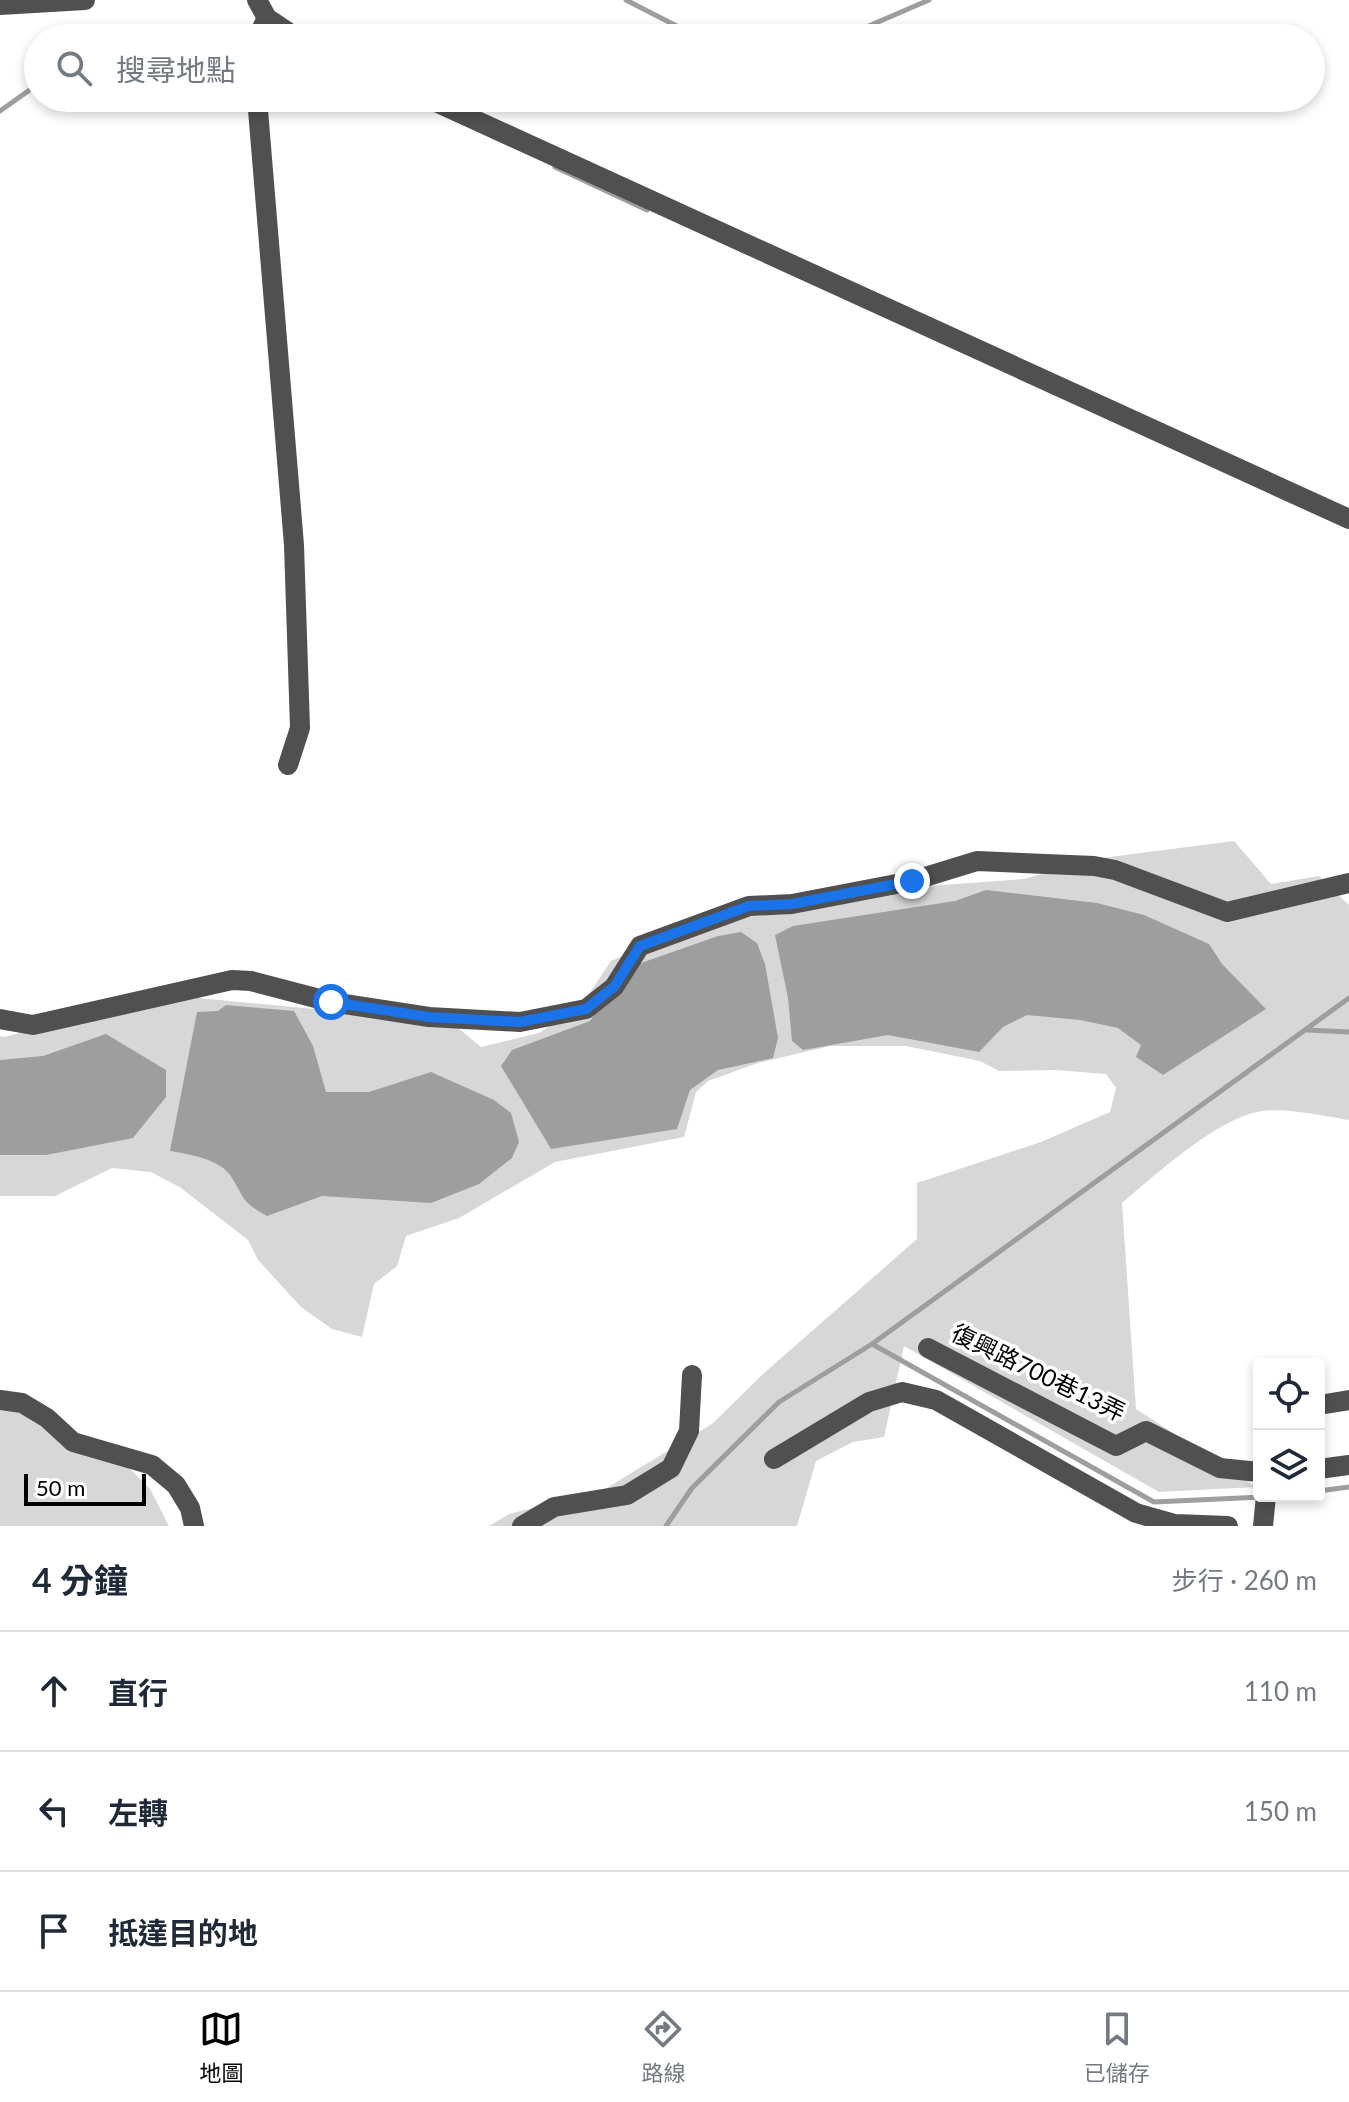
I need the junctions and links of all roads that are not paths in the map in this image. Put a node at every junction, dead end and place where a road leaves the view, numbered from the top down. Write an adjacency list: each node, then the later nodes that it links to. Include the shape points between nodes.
1 (85, 0): 2 (lane)
2 (0, 5)
3 (262, 9): 4 (lane)
4 (280, 24)
5 (258, 112): 8 (lane, via 294,545 300,728)
6 (458, 112): 7 (lane)
7 (1349, 519)
8 (288, 765)
9 (1349, 883): 10 (lane, via 1227,912 1115,870 991,859 912,881 749,906 640,946 614,987 586,1009 520,1022 429,1017 232,980 33,1025)
10 (0, 1019)
11 (928, 1348): 19 (lane, 復興路700巷13弄, via 1116,1446 1146,1431 1220,1468)
12 (692, 1375): 21 (lane, via 689,1431 671,1468 627,1495 554,1507)
13 (0, 1400): 20 (lane, via 22,1403 73,1442 152,1465 176,1485)
14 (1349, 1400): 15 (lane)
15 (1325, 1404)
16 (774, 1459): 22 (lane, via 869,1402 902,1392 936,1400 1136,1513 1175,1524)
17 (1349, 1465): 18 (lane)
18 (1325, 1468)
19 (1253, 1471)
20 (194, 1526)
21 (522, 1526)
22 (1228, 1526)

